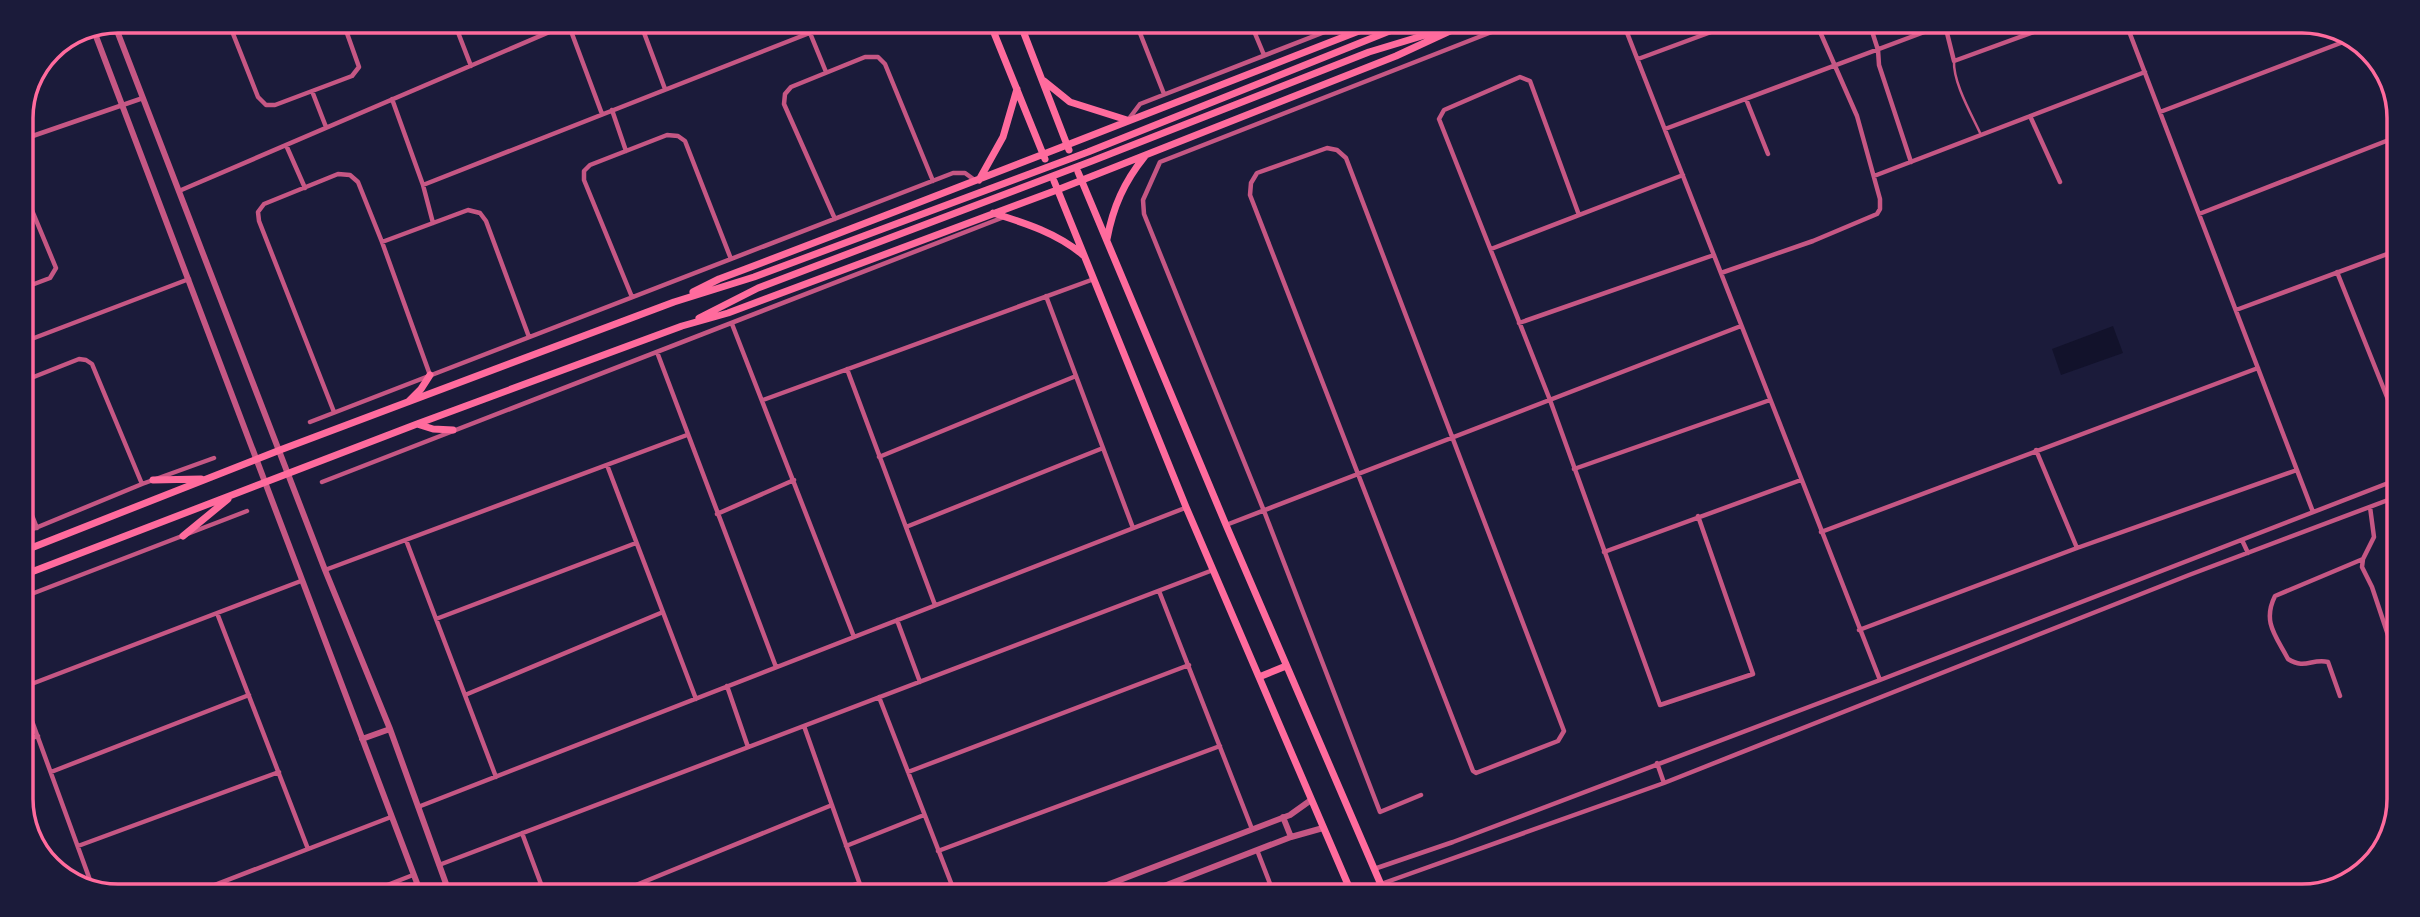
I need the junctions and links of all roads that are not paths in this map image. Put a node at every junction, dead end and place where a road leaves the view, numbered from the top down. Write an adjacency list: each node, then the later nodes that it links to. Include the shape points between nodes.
1 (118, 33): 42 (street)
2 (233, 33): 40 (street, via 258,97 266,105)
3 (347, 33): 40 (street, via 359,67 352,76)
4 (458, 33): 33 (street)
5 (545, 33): 33 (street)
6 (572, 33): 48 (street)
7 (644, 33): 38 (street)
8 (810, 33): 35 (street); 38 (street)
9 (994, 33): 39 (main road)
10 (1024, 33): 37 (main road)
11 (1140, 33): 41 (street)
12 (1255, 33): 30 (street)
13 (1321, 33): 30 (street)
14 (1354, 33): 50 (main road)
15 (1386, 33): 95 (main road, via 1112,142 754,277)
16 (1433, 33): 99 (main road, via 1369,52 758,288)
17 (1445, 33): 59 (main road, via 1396,57)
18 (1489, 33): 144 (street, via 1160,162 1143,200 1144,214)
19 (1628, 33): 31 (street)
20 (1708, 33): 31 (street)
21 (1821, 33): 34 (street)
22 (1873, 33): 29 (street)
23 (1923, 33): 29 (street)
24 (1946, 33): 32 (street)
25 (2024, 33): 32 (street)
26 (2130, 33): 36 (street)
27 (96, 37): 45 (street)
28 (2341, 43): 47 (street)
29 (1878, 50): 34 (street); 62 (street)
30 (1264, 55): 41 (street)
31 (1638, 59): 52 (street)
32 (1954, 61): 54 (lane)
33 (471, 66): 43 (street)
34 (1835, 66): 44 (street); 65 (street, via 1857,116)
35 (826, 72): 66 (street, via 865,57 878,57 885,64); 79 (street, via 791,87 785,104)
36 (2145, 72): 47 (street); 49 (street)
37 (1042, 80): 50 (main road, via 1070,102); 57 (main road)
38 (665, 89): 46 (street)
39 (1017, 89): 61 (main road); 67 (main road, via 1003,136)
40 (312, 91): 51 (street)
41 (1164, 94): 50 (street, via 1140,104)
42 (142, 98): 45 (street); 73 (street)
43 (392, 99): 51 (street); 70 (street)
44 (1746, 99): 52 (street); 60 (street)
45 (122, 105): 53 (street); 90 (street)
46 (612, 110): 48 (street); 58 (street)
47 (2160, 113): 76 (street)
48 (602, 114): 70 (street)
49 (2030, 116): 54 (street); 69 (street)
50 (1128, 120): 57 (main road)
51 (326, 127): 56 (street)
52 (1665, 129): 63 (street)
53 (33, 135)
54 (1981, 135): 62 (street)
55 (2387, 141): 76 (street)
56 (286, 145): 71 (street); 73 (street)
57 (1068, 147): 61 (main road)
58 (625, 151): 87 (street, via 667,135 685,141); 94 (street, via 590,165 584,180)
59 (1147, 154): 64 (main road); 81 (main road, via 1119,194)
60 (1769, 154)
61 (1044, 156): 67 (main road)
62 (1911, 162): 65 (street)
63 (1683, 175): 77 (street); 85 (street)
64 (1079, 176): 72 (main road); 81 (main road)
65 (1874, 176): 89 (street, via 1880,199 1877,214)
66 (933, 181): 67 (street, via 961,172); 79 (street)
67 (978, 181): 95 (main road, via 719,279)
68 (1054, 181): 72 (main road)
69 (2060, 182)
70 (423, 185): 80 (street)
71 (305, 188): 82 (street, via 338,174 350,176 358,182); 114 (street, via 264,204 259,220)
72 (1057, 190): 74 (main road); 86 (main road)
73 (178, 191): 121 (street)
74 (992, 212): 78 (main road); 99 (main road, via 728,313)
75 (33, 214): 92 (street, via 55,268 50,278)
76 (2199, 214): 96 (street)
77 (1579, 215): 83 (street); 83 (street, via 1530,80 1520,77 1444,110 1440,119)
78 (1005, 217): 86 (main road, via 1060,239); 98 (street)
79 (835, 219): 87 (street)
80 (433, 223): 82 (street); 101 (street, via 468,209 480,212)
81 (1107, 240): 149 (main road)
82 (382, 242): 106 (street)
83 (1491, 249): 97 (street)
84 (2387, 254): 88 (street)
85 (1714, 255): 89 (street); 97 (street)
86 (1085, 257): 91 (main road)
87 (731, 259): 94 (street)
88 (2337, 272): 96 (street); 109 (street)
89 (1721, 273): 100 (street)
90 (189, 279): 102 (street); 125 (street)
91 (1095, 279): 93 (street); 141 (main road)
92 (33, 284)
93 (1046, 296): 105 (street); 107 (street)
94 (632, 297): 101 (street)
95 (674, 302): 113 (main road)
96 (2236, 310): 104 (street)
97 (1520, 323): 111 (street)
98 (732, 324): 103 (street); 110 (street)
99 (682, 326): 116 (main road)
100 (1741, 326): 111 (street); 112 (street)
101 (529, 337): 106 (street)
102 (33, 339)
103 (657, 352): 117 (street); 118 (street)
104 (2258, 368): 122 (street); 128 (street)
105 (847, 369): 110 (street); 123 (street)
106 (430, 375): 113 (main road); 114 (street)
107 (1076, 376): 120 (street); 123 (street)
108 (33, 377): 138 (street, via 79,359 92,364)
109 (2387, 397)
110 (763, 400): 133 (street)
111 (1550, 400): 119 (street); 127 (street)
112 (1770, 400): 127 (street); 134 (street)
113 (405, 405): 121 (main road)
114 (334, 412): 115 (street)
115 (310, 422)
116 (416, 424): 117 (main road); 129 (main road)
117 (453, 430): 136 (street)
118 (687, 435): 126 (street); 146 (street)
119 (1453, 438): 130 (street); 130 (street, via 1346,158 1327,148 1257,173 1250,195); 130 (street, via 1564,731 1558,741 1476,773)
120 (1103, 448): 150 (street); 152 (street)
121 (280, 450): 125 (main road); 129 (street)
122 (2036, 450): 154 (street); 160 (street)
123 (879, 457): 150 (street)
124 (214, 458): 131 (street)
125 (256, 460): 132 (main road); 135 (street)
126 (607, 465): 156 (street); 158 (street)
127 (1574, 469): 161 (street)
128 (2297, 470): 145 (street); 160 (street)
129 (288, 473): 135 (main road); 164 (street)
130 (1359, 474): 144 (street)
131 (153, 480): 132 (main road); 138 (street)
132 (205, 480): 159 (main road)
133 (794, 480): 146 (street); 177 (street)
134 (1801, 480): 147 (street); 154 (street)
135 (264, 482): 139 (main road); 167 (street)
136 (322, 482)
137 (2387, 483): 145 (street)
138 (142, 484): 151 (street)
139 (232, 495): 155 (main road); 166 (main road)
140 (2387, 500): 142 (street)
141 (1186, 507): 152 (street); 165 (main road)
142 (2370, 507): 162 (street); 163 (street, via 2374,537)
143 (247, 511): 155 (street)
144 (1264, 511): 149 (street); 205 (street, via 1380,812)
145 (2313, 512): 157 (street)
146 (717, 514): 180 (street)
147 (1698, 516): 161 (street); 161 (street, via 1753,674 1660,705)
148 (33, 518): 151 (street)
149 (1226, 525): 179 (main road)
150 (906, 527): 170 (street)
151 (37, 528): 153 (street)
152 (1133, 528): 170 (street)
153 (33, 530)
154 (1821, 532): 175 (street)
155 (183, 536): 169 (street)
156 (406, 540): 164 (street); 173 (street)
157 (2242, 540): 162 (street); 182 (street)
158 (636, 543): 171 (street); 173 (street)
159 (33, 547)
160 (2077, 548): 175 (street)
161 (1604, 552)
162 (2248, 553): 204 (street)
163 (2363, 559): 176 (street); 188 (street, via 2275,596 2268,615 2288,659 2304,665 2328,662)
164 (325, 570): 193 (street)
165 (1213, 570): 168 (street); 181 (main road)
166 (33, 571)
167 (301, 581): 172 (street); 196 (street)
168 (1159, 591): 178 (street); 183 (street)
169 (33, 593)
170 (935, 606): 174 (street)
171 (663, 612): 187 (street); 190 (street)
172 (217, 613): 184 (street); 186 (street)
173 (436, 619): 187 (street)
174 (897, 620): 177 (street); 183 (street)
175 (1859, 630): 182 (street)
176 (2387, 632)
177 (854, 637): 180 (street)
178 (1189, 666): 197 (street); 202 (street)
179 (1286, 666): 181 (main road); 222 (main road)
180 (776, 667): 185 (street)
181 (1259, 677): 206 (main road)
182 (1880, 680): 199 (street)
183 (920, 681): 189 (street)
184 (33, 685)
185 (727, 687): 190 (street); 198 (street)
186 (249, 695): 200 (street); 201 (street)
187 (464, 695): 203 (street)
188 (2340, 696)
189 (879, 697): 192 (street); 202 (street)
190 (696, 699): 203 (street)
191 (33, 722): 194 (street)
192 (804, 726): 198 (street); 207 (street)
193 (390, 729): 196 (street); 208 (street)
194 (38, 736): 195 (street); 200 (street)
195 (33, 738)
196 (362, 739): 210 (street)
197 (1220, 746): 213 (street); 220 (street)
198 (748, 747): 214 (street)
199 (1657, 764): 204 (street); 222 (street)
200 (51, 772): 216 (street)
201 (279, 772): 216 (street); 218 (street)
202 (908, 772): 209 (street)
203 (496, 777): 208 (street)
204 (1664, 783): 237 (street)
205 (1420, 795)
206 (1311, 800): 211 (street); 212 (main road)
207 (832, 806): 217 (street); 231 (street)
208 (417, 807): 221 (street)
209 (924, 815): 217 (street); 220 (street)
210 (391, 817): 218 (street); 223 (street)
211 (1283, 817): 213 (street); 215 (street)
212 (1323, 828): 215 (street); 236 (main road)
213 (1252, 830): 233 (street)
214 (522, 833): 221 (street); 230 (street)
215 (1291, 837): 219 (street)
216 (78, 845): 224 (street)
217 (846, 846): 225 (street)
218 (308, 849): 226 (street)
219 (1257, 850): 234 (street); 235 (street)
220 (938, 851): 232 (street)
221 (439, 865): 229 (street)
222 (1374, 869): 237 (main road)
223 (413, 875): 227 (street); 228 (street)
224 (90, 878)
225 (859, 883)
226 (217, 884)
227 (390, 884)
228 (417, 884)
229 (446, 884)
230 (541, 884)
231 (639, 884)
232 (951, 884)
233 (1110, 884)
234 (1169, 884)
235 (1270, 884)
236 (1348, 884)
237 (1381, 884)

